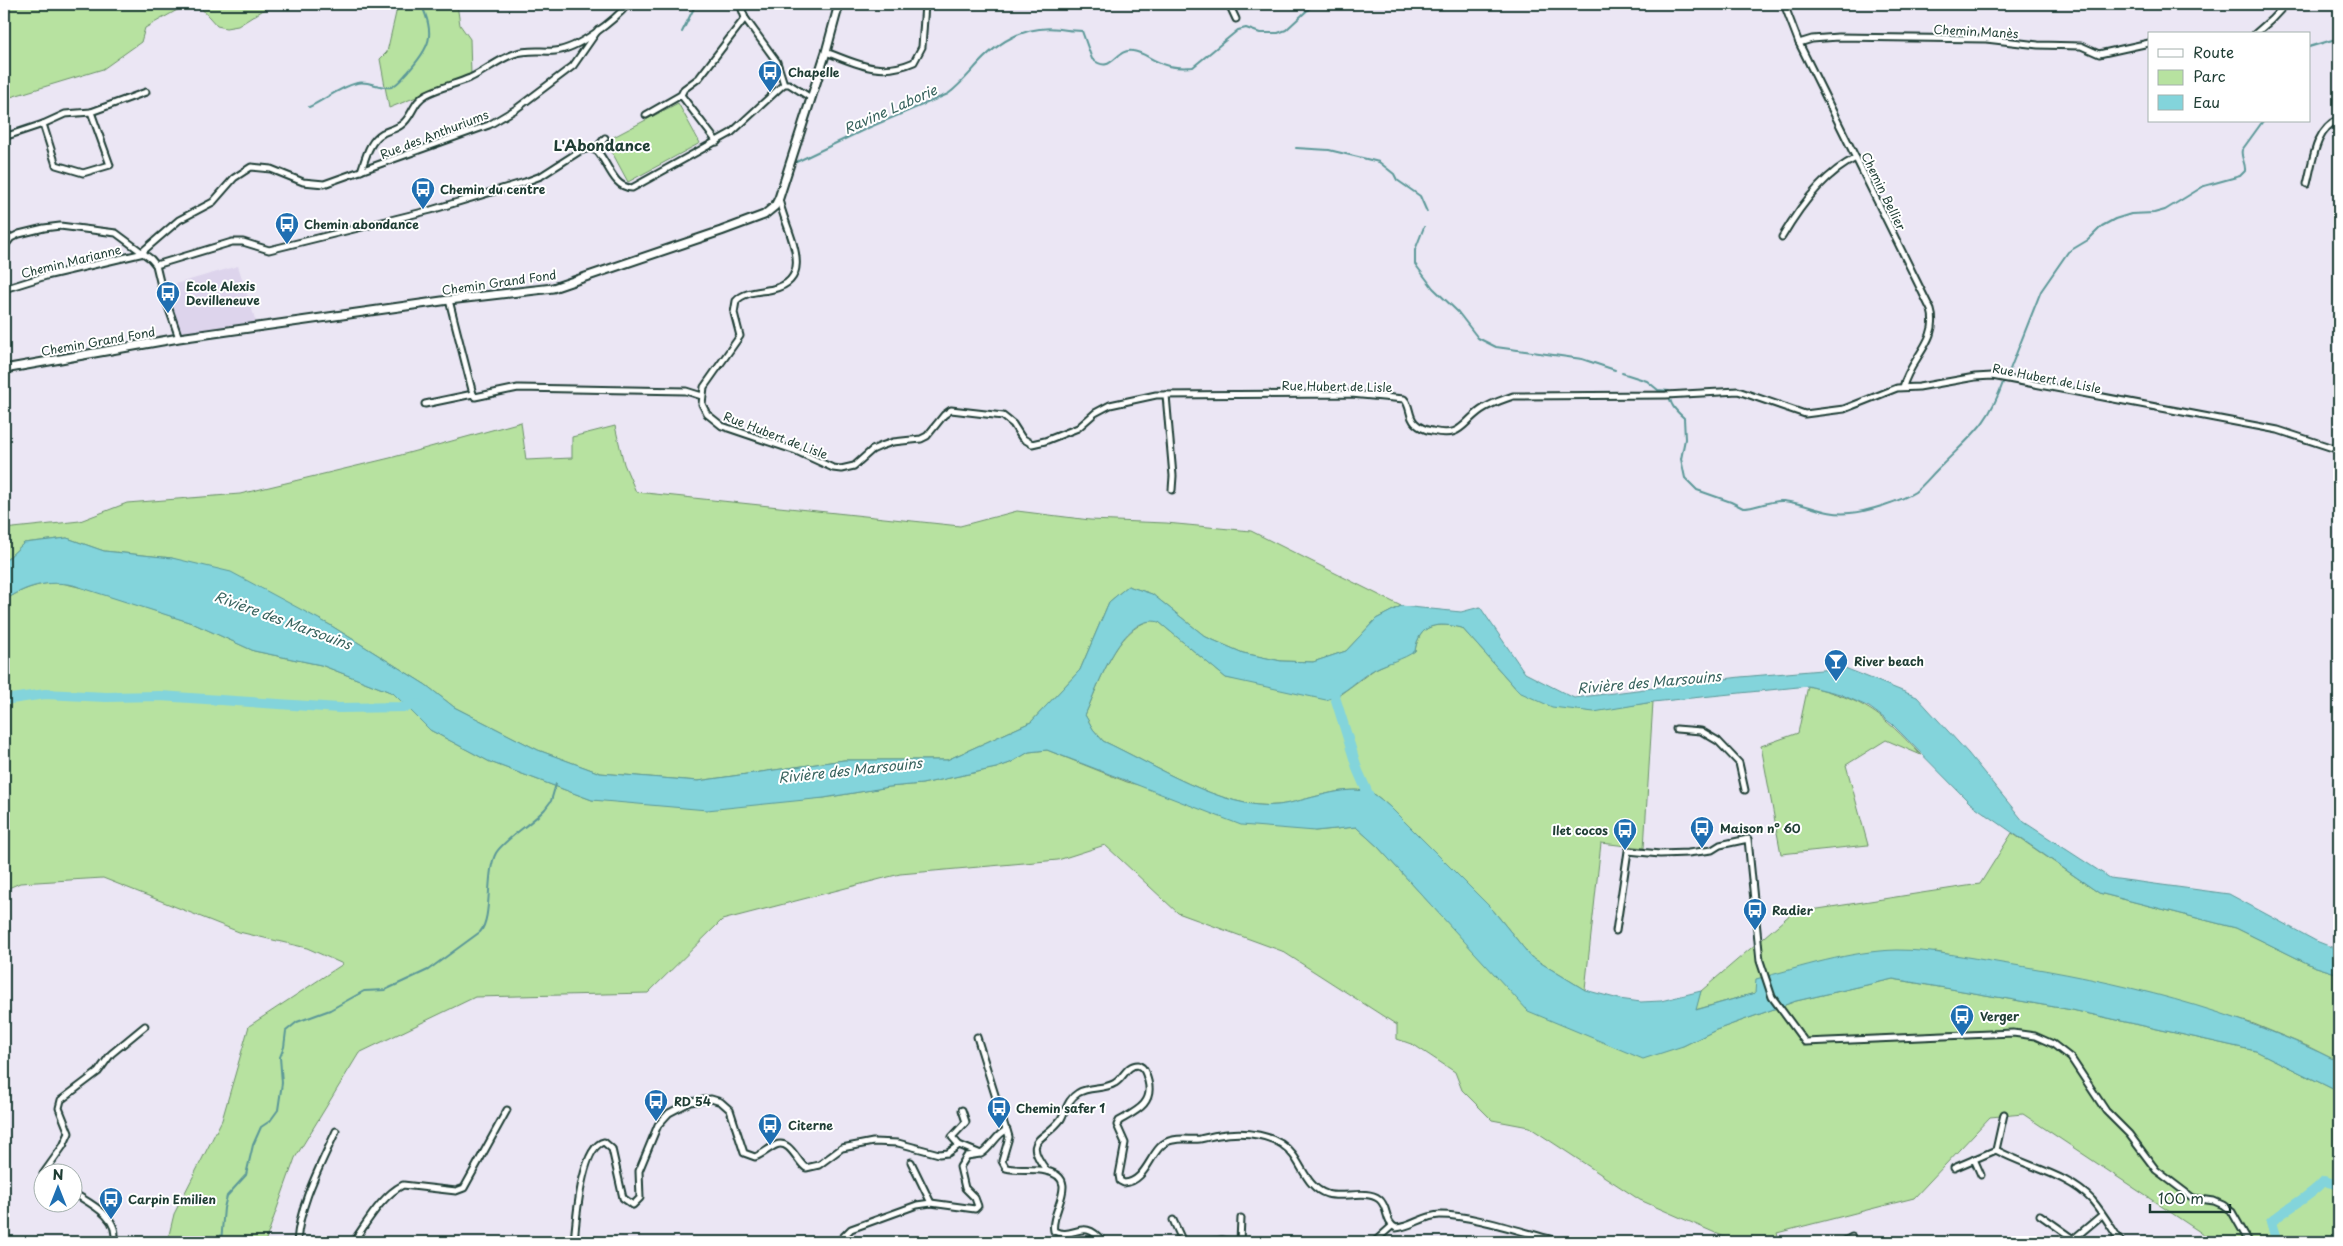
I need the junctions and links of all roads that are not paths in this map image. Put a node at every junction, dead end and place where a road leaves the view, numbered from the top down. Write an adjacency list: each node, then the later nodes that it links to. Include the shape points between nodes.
1 (628, 4): 10 (street)
2 (740, 4): 8 (street)
3 (839, 4): 14 (street, Chemin Grand Fond)
4 (925, 4): 14 (street, via 922,47 914,62 880,70)
5 (1229, 4): 9 (street)
6 (1784, 4): 12 (street, Chemin Bellier)
7 (2286, 4): 11 (street)
8 (745, 18): 15 (street, via 777,62); 17 (street, via 700,78)
9 (1236, 19)
10 (598, 30): 28 (street, Rue des Anthuriums, via 573,66 516,109 489,125); 28 (street, via 569,48 513,54 469,78 426,95 413,105 407,120 373,141)
11 (2257, 32)
12 (1799, 43): 13 (street, Chemin Manès, via 1838,37 1986,39 2081,46 2100,54); 27 (street, Chemin Bellier)
13 (2148, 44)
14 (826, 52): 18 (street, Chemin Grand Fond)
15 (784, 84): 18 (street); 25 (street)
16 (146, 92): 19 (street)
17 (681, 95): 20 (street); 25 (street)
18 (812, 98): 30 (street, Chemin Grand Fond)
19 (91, 112): 22 (street, via 65,114); 22 (street, via 110,165 83,173 56,165)
20 (646, 115)
21 (2339, 118): 29 (street, via 2331,122 2320,137)
22 (43, 124): 23 (street)
23 (4, 137)
24 (605, 138): 26 (street)
25 (717, 142): 26 (street, via 632,188 618,182)
26 (595, 150): 34 (street, via 580,151 540,176 431,210 269,250 232,242)
27 (1856, 158): 31 (street, via 1837,170 1812,195); 39 (street, Chemin Bellier, via 1933,317 1932,332)
28 (361, 171): 33 (street, Rue des Anthuriums, via 324,184 312,184 271,168 251,167 234,178 213,202 179,220)
29 (2307, 184)
30 (779, 198): 36 (street, Chemin Grand Fond, via 764,215 553,288); 42 (street, via 797,251 795,269 784,285 749,294 736,301 734,314 740,330 739,339 704,387)
31 (1782, 237)
32 (4, 247): 33 (street, via 19,234 60,226 111,231)
33 (143, 253): 34 (street); 35 (street, Chemin Marianne)
34 (156, 265): 37 (street)
35 (4, 289)
36 (449, 300): 37 (street, Chemin Grand Fond); 40 (street)
37 (179, 338): 38 (street, Chemin Grand Fond)
38 (4, 369)
39 (1903, 387): 41 (street, Rue Hubert de Lisle, via 1844,409 1805,414 1738,391 1674,395 1513,396 1481,410 1459,430 1448,434 1419,426 1410,416 1406,401 1395,397 1351,394); 44 (street, Rue Hubert de Lisle, via 1992,376 2278,430)
40 (473, 394): 42 (street, via 475,398 524,388 686,391); 43 (street)
41 (1166, 395): 42 (street, Rue Hubert de Lisle, via 1110,405 1078,428 1032,444 1022,438 1003,416 951,410 927,436 881,446 854,466 841,469 715,422 704,409); 45 (street)
42 (702, 396)
43 (425, 404)
44 (2339, 450)
45 (1172, 490)
46 (1676, 730): 47 (street, via 1701,731 1718,741 1739,762)
47 (1745, 790)
48 (1616, 931): 88 (street, via 1628,851 1688,853 1712,850 1748,839 1760,961 1772,997 1805,1042 2013,1033 2036,1036 2071,1058 2106,1111 2156,1170 2193,1198 2223,1205 2232,1212)
49 (145, 1026): 61 (street, via 112,1054 98,1072 61,1100 59,1108 69,1133)
50 (977, 1037): 54 (street)
51 (507, 1110): 76 (street, via 464,1188 456,1191 403,1185 379,1206)
52 (962, 1110): 56 (street, via 966,1122 952,1137)
53 (2004, 1114): 57 (street)
54 (1006, 1130): 58 (street); 63 (street, via 1009,1137 1002,1161 1006,1168)
55 (336, 1131): 75 (street, via 309,1191)
56 (959, 1145): 58 (street); 77 (street, via 948,1153 940,1154 898,1143 873,1142 842,1148 819,1165 806,1168 782,1144 755,1157 744,1153 730,1110 721,1102 699,1099 679,1107 658,1125 639,1170 640,1198 632,1205 624,1198 612,1149 604,1142 596,1145 583,1175)
57 (1996, 1150): 59 (street); 68 (street, via 2068,1182 2092,1201)
58 (981, 1154): 66 (street, via 967,1156 960,1167 962,1182 977,1200 977,1208 969,1210)
59 (1974, 1159): 62 (street); 64 (street)
60 (911, 1162): 66 (street)
61 (50, 1164)
62 (1954, 1168)
63 (1048, 1171): 71 (street, via 1038,1158 1036,1146 1042,1135 1061,1118 1072,1098 1080,1092 1115,1083 1129,1067 1138,1065 1145,1071 1149,1096 1145,1105 1117,1124 1125,1143 1120,1181 1131,1182 1141,1175 1160,1148 1172,1140 1226,1134 1262,1136 1288,1149 1319,1190 1335,1196 1377,1198 1383,1203); 79 (street, via 1060,1178 1063,1184 1062,1199 1053,1220 1054,1231 1087,1229)
64 (1981, 1176)
65 (82, 1197): 74 (street, via 108,1219 115,1229)
66 (931, 1203): 78 (street, via 917,1204 862,1225)
67 (2040, 1215): 73 (street)
68 (2102, 1215): 73 (street); 87 (street)
69 (1241, 1218): 83 (street)
70 (1173, 1220): 80 (street)
71 (1392, 1226): 84 (street); 85 (street, via 1403,1227 1431,1216 1451,1216)
72 (1852, 1238): 86 (street)
73 (2072, 1240)
74 (114, 1242)
75 (296, 1242)
76 (354, 1242)
77 (574, 1242)
78 (838, 1242)
79 (1103, 1242)
80 (1183, 1242)
81 (1205, 1242): 82 (street)
82 (1236, 1242)
83 (1240, 1242)
84 (1374, 1242)
85 (1561, 1242)
86 (1842, 1242)
87 (2121, 1242)
88 (2249, 1242)

